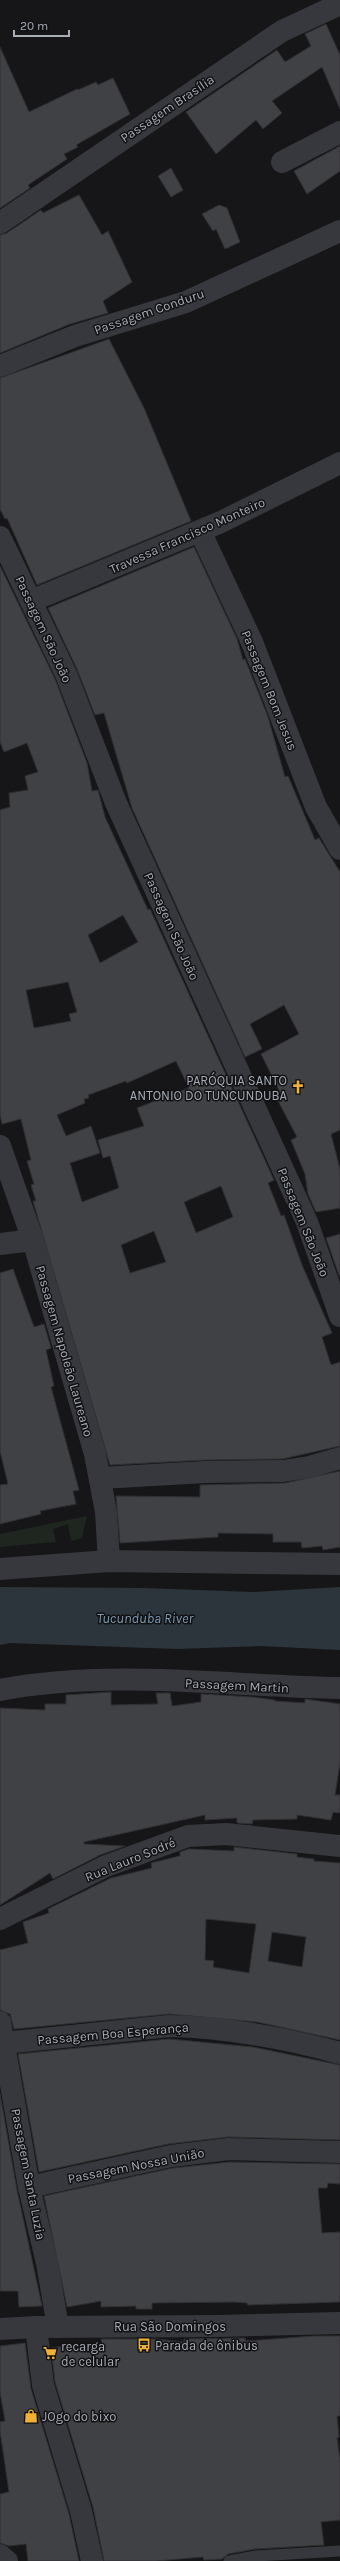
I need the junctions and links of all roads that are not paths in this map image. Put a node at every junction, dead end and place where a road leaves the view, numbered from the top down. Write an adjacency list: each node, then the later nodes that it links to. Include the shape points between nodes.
1 (335, 4): 4 (street, Passagem Brasília, via 276,35)
2 (340, 132): 3 (street)
3 (282, 162)
4 (0, 223)
5 (340, 231): 6 (street, Passagem Conduru, via 186,302 75,336)
6 (0, 366)
7 (340, 463): 8 (street, Travessa Francisco Monteiro)
8 (200, 531): 10 (street, Travessa Francisco Monteiro); 11 (street, Passagem Bom Jesus, via 252,642 316,808)
9 (0, 538): 10 (street, Passagem São João)
10 (31, 601): 15 (street, Passagem São João, via 66,674 116,803 307,1222)
11 (340, 849)
12 (0, 1146): 13 (street, Passagem Napoleão Laureano)
13 (33, 1240): 14 (street); 17 (street, Passagem Napoleão Laureano)
14 (0, 1244)
15 (340, 1316)
16 (340, 1458): 17 (street, via 283,1471)
17 (101, 1478): 18 (street, Passagem Napoleão Laureano)
18 (109, 1561): 19 (street); 20 (street)
19 (340, 1564)
20 (0, 1569)
21 (340, 1688): 22 (street, Passagem Martin, via 135,1680 70,1682)
22 (0, 1690)
23 (340, 1846): 24 (street, Rua Lauro Sodré, via 226,1834 188,1836 106,1866)
24 (0, 1919)
25 (0, 2022): 26 (street, Passagem Santa Luzia)
26 (4, 2043): 27 (street, Passagem Boa Esperança, via 168,2026 195,2026 282,2039); 29 (street, Passagem Santa Luzia)
27 (340, 2053)
28 (340, 2152): 29 (street, Passagem Nossa União, via 221,2150 171,2156)
29 (29, 2186): 32 (street, Passagem Santa Luzia, via 47,2263)
30 (340, 2323): 32 (street, Rua São Domingos)
31 (36, 2326): 32 (street, Rua São Domingos); 33 (street, Rua São Domingos); 37 (street, via 43,2385 81,2511)
32 (58, 2327)
33 (0, 2329)
34 (340, 2551): 38 (lane, via 256,2556)
35 (0, 2555): 36 (street)
36 (6, 2561)
37 (92, 2561)
38 (229, 2561)

